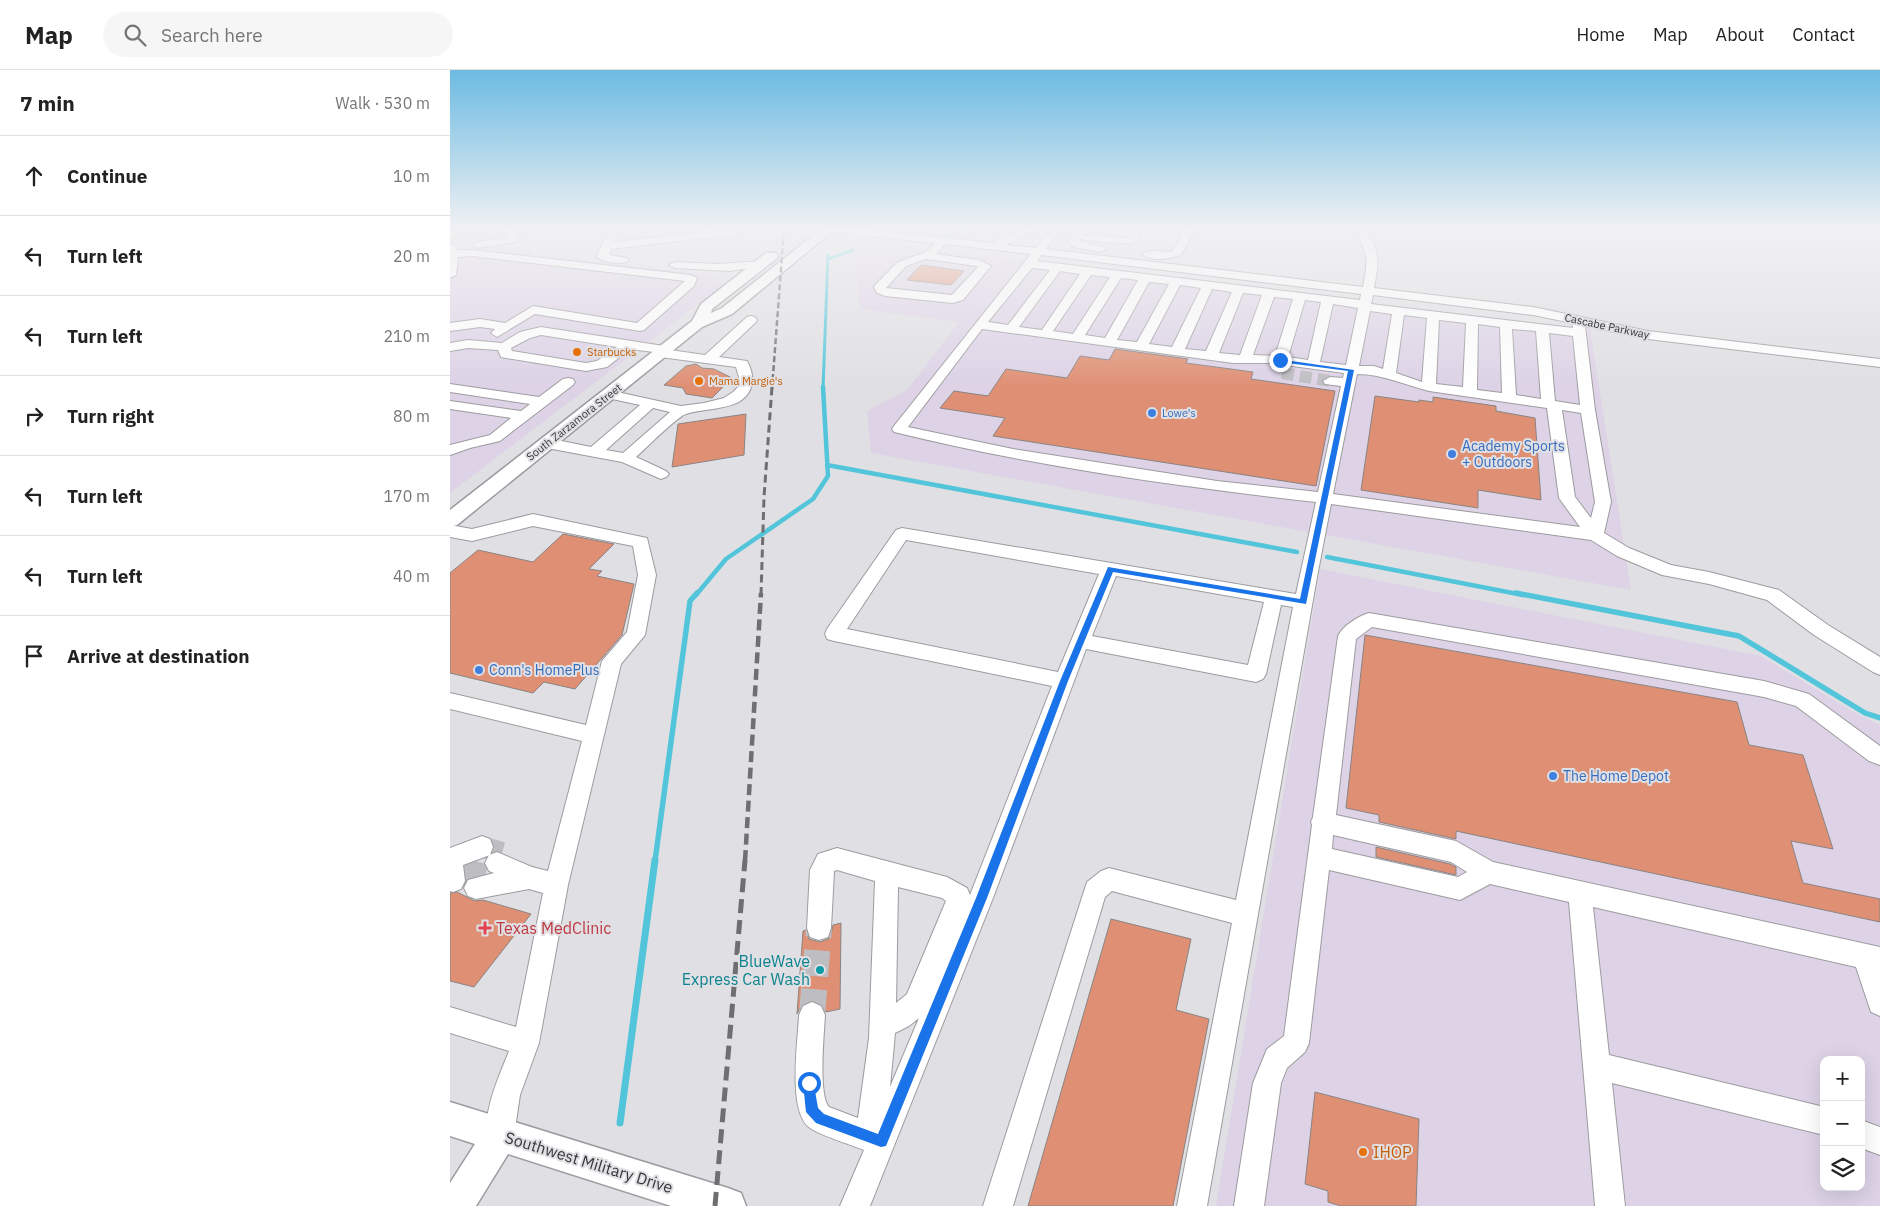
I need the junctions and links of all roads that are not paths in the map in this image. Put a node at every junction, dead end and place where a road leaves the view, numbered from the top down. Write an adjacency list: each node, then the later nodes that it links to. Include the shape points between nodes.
1 (690, 282): 32 (street)
2 (729, 282): 16 (street)
3 (739, 282): 16 (main road, South Zarzamora Street)
4 (763, 282): 26 (main road, South Zarzamora Street, via 727,311)
5 (885, 282): 6 (street, via 881,290 953,299 959,297)
6 (971, 282)
7 (1015, 282): 27 (street)
8 (1046, 282): 33 (lane)
9 (1081, 282): 35 (street)
10 (1112, 282): 36 (street)
11 (1143, 282): 37 (lane)
12 (1176, 282): 15 (lane); 40 (street)
13 (1271, 282): 21 (street, Cascabe Parkway)
14 (1369, 282): 21 (street)
15 (1208, 286): 17 (lane); 44 (street)
16 (732, 287): 26 (main road, South Zarzamora Street, via 706,307)
17 (1239, 289): 18 (lane); 45 (street)
18 (1269, 293): 19 (lane); 47 (street)
19 (1300, 297): 20 (lane); 50 (street)
20 (1328, 300): 21 (lane); 49 (street)
21 (1366, 301): 22 (street); 29 (street, Cascabe Parkway, via 1532,311); 52 (lane)
22 (1398, 312): 23 (street); 51 (street)
23 (1433, 316): 25 (street); 54 (street)
24 (751, 320): 46 (street)
25 (1472, 321): 28 (street); 56 (street)
26 (697, 324): 43 (main road, South Zarzamora Street)
27 (980, 325): 33 (street); 71 (street, via 899,429 1023,456 1217,486)
28 (1506, 325): 34 (street); 58 (street)
29 (1579, 326): 34 (street); 48 (street, Cascabe Parkway); 64 (street)
30 (450, 327): 31 (street, via 480,323)
31 (507, 327): 32 (street, via 533,310); 39 (street)
32 (640, 327): 38 (street)
33 (1011, 329): 35 (street)
34 (1542, 330): 62 (street)
35 (1046, 334): 36 (street)
36 (1077, 338): 37 (street)
37 (1109, 342): 40 (street)
38 (624, 343): 42 (street, via 541,331 525,335); 42 (street, via 602,364 586,367 506,354); 43 (street)
39 (478, 346): 41 (street); 42 (street)
40 (1141, 346): 44 (street)
41 (450, 347)
42 (504, 347)
43 (662, 351): 46 (street); 57 (main road, South Zarzamora Street)
44 (1177, 351): 45 (street)
45 (1211, 356): 47 (street)
46 (709, 359): 63 (street, via 742,364 748,381 743,392 710,407)
47 (1252, 359): 50 (street, via 1266,368)
48 (1880, 363)
49 (1312, 365): 50 (street); 52 (street)
50 (1281, 367)
51 (1389, 376): 52 (street, via 1374,370); 54 (street)
52 (1343, 378): 71 (lane)
53 (568, 382): 59 (street)
54 (1429, 387): 56 (street)
55 (450, 388): 59 (street)
56 (1470, 393): 58 (street)
57 (608, 394): 60 (street); 66 (main road, South Zarzamora Street)
58 (1509, 399): 62 (street)
59 (542, 402): 65 (street)
60 (651, 404): 63 (street); 68 (street)
61 (450, 405): 65 (street)
62 (1551, 405): 64 (street); 73 (street, via 1567,498)
63 (681, 410): 69 (street)
64 (1588, 410): 73 (street, via 1603,502)
65 (524, 416): 67 (street, via 495,438)
66 (547, 443): 68 (street); 72 (main road, South Zarzamora Street)
67 (450, 450)
68 (594, 452): 69 (street)
69 (626, 458): 70 (lane)
70 (660, 474)
71 (1325, 498): 73 (street); 76 (lane)
72 (450, 522): 81 (street, via 472,535 533,520 641,542 647,575 636,635 612,662)
73 (1596, 535): 78 (street, via 1623,552 1668,571 1773,595)
74 (1110, 569): 75 (street); 77 (street); 79 (street, via 902,534 834,634)
75 (1274, 597): 76 (lane); 77 (street, via 1256,674)
76 (1303, 602): 91 (lane)
77 (1080, 641): 79 (street)
78 (1880, 667)
79 (1064, 681): 104 (street, via 981,898)
80 (450, 700): 81 (street)
81 (592, 735): 89 (street)
82 (1879, 759): 83 (street, via 1802,700 1764,689 1369,620 1346,636)
83 (1322, 822): 84 (street); 87 (street, via 1456,852)
84 (1318, 857): 87 (street, via 1460,889); 111 (street, via 1296,1043 1277,1059 1267,1083)
85 (474, 865): 88 (street); 88 (street)
86 (887, 872): 92 (street, via 837,859 826,862 822,870); 97 (street); 97 (street, via 947,888 959,896 916,1003 900,1017)
87 (1488, 872): 90 (street)
88 (529, 878): 89 (street)
89 (556, 884): 98 (street)
90 (1580, 892): 93 (street); 99 (street)
91 (1245, 914): 109 (street, via 1110,879 1095,890); 110 (lane)
92 (819, 928)
93 (1873, 959): 94 (street)
94 (1880, 1003)
95 (812, 1015): 104 (lane, via 809,1083 812,1112)
96 (450, 1020): 98 (street)
97 (882, 1026): 104 (street)
98 (526, 1043): 102 (street, via 506,1095)
99 (1596, 1066): 101 (street); 112 (street)
100 (450, 1119): 102 (main road, Southwest Military Drive)
101 (1820, 1121)
102 (500, 1135): 106 (main road); 107 (main road, Southwest Military Drive)
103 (1865, 1135): 105 (street)
104 (876, 1139): 108 (street)
105 (1880, 1141)
106 (456, 1206)
107 (728, 1206)
108 (855, 1206)
109 (998, 1206)
110 (1192, 1206)
111 (1249, 1206)
112 (1610, 1206)

